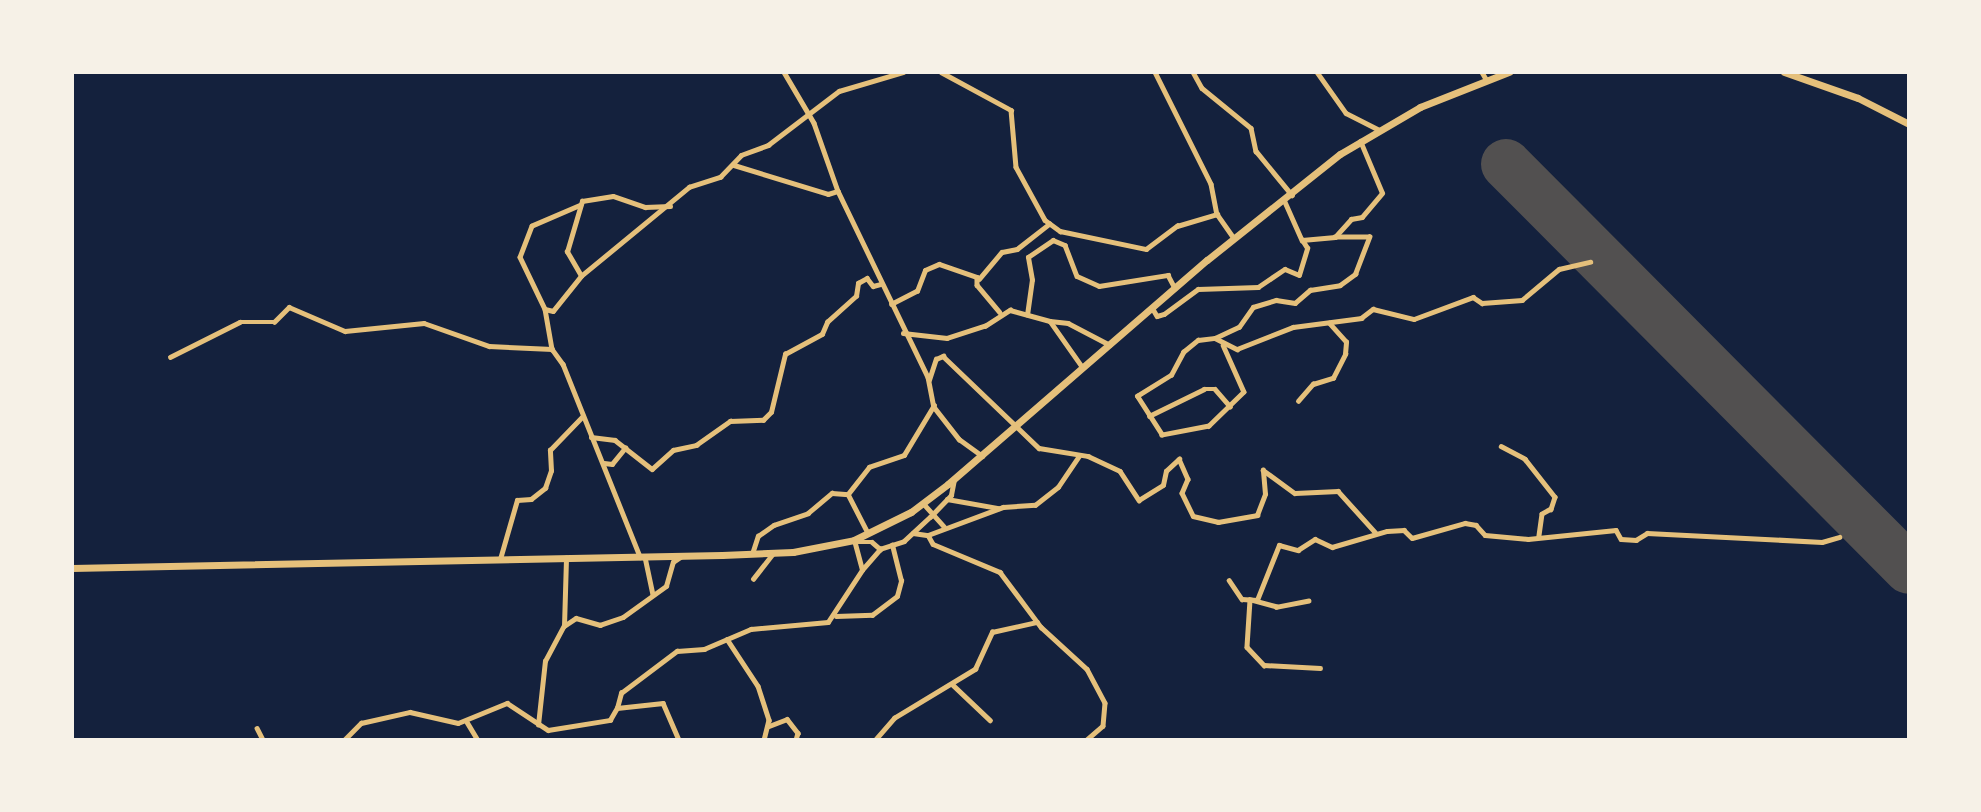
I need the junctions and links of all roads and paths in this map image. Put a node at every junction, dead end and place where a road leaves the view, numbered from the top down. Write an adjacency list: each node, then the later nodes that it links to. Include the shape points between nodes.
1 (784, 72): 10 (street)
2 (903, 72): 10 (street, via 842,90)
3 (941, 72): 21 (street, via 1011,111 1015,165)
4 (1155, 72): 20 (street, via 1211,184)
5 (1193, 72): 16 (street, via 1202,88 1251,129 1256,151)
6 (1317, 72): 12 (street, via 1346,113)
7 (1509, 72): 9 (main road)
8 (1784, 72): 11 (main road, via 1849,94)
9 (1484, 76): 12 (main road)
10 (810, 116): 14 (street, via 762,149 746,151); 15 (street)
11 (1909, 124)
12 (1378, 129): 13 (main road)
13 (1360, 141): 16 (main road); 22 (street, via 1382,194)
14 (734, 165): 15 (street, via 824,193); 19 (street, via 720,177 689,187)
15 (838, 191): 30 (street)
16 (1292, 195): 17 (main road)
17 (1285, 202): 23 (main road); 24 (street)
18 (581, 205): 19 (street, via 588,198 613,196 645,207); 28 (street, via 567,252); 33 (street, via 532,226 525,240 520,257)
19 (670, 206): 28 (street)
20 (1217, 214): 21 (street, via 1177,226 1146,249 1067,234); 23 (street)
21 (1049, 224): 25 (street)
22 (1335, 237): 24 (street); 40 (street, via 1369,237 1355,274 1340,285 1310,290 1295,303 1276,300 1254,307 1239,327)
23 (1235, 239): 31 (main road)
24 (1302, 240): 34 (street, via 1307,248 1299,275 1284,269 1258,287 1198,289 1164,314 1157,316)
25 (1017, 249): 26 (street); 29 (street, via 1002,252)
26 (1032, 252): 31 (street, via 1054,239 1065,245 1077,276 1099,286 1168,275); 36 (street)
27 (1590, 262): 38 (street, via 1558,269 1522,300 1482,303 1473,297 1414,319 1373,309 1361,318)
28 (581, 276): 33 (street, via 555,310)
29 (979, 279): 32 (street, via 934,264 917,291); 35 (street, via 977,285)
30 (881, 284): 32 (street); 55 (street, via 873,286 867,278 858,283 856,296 827,322 822,334 785,354 771,412 763,420 730,421 696,445 673,450 652,469)
31 (1176, 289): 34 (main road)
32 (891, 304): 39 (street)
33 (545, 309): 43 (street)
34 (1153, 309): 41 (main road)
35 (1000, 312): 36 (street); 39 (street, via 985,326 947,338)
36 (1027, 315): 37 (street)
37 (1050, 321): 41 (street, via 1068,323); 45 (street)
38 (1329, 323): 42 (street, via 1293,327 1248,347); 47 (street, via 1346,342 1345,354 1333,378 1312,384)
39 (903, 333): 46 (street)
40 (1215, 338): 42 (street); 51 (street, via 1193,344 1171,375 1137,396)
41 (1110, 345): 45 (main road)
42 (1223, 345): 49 (street, via 1244,392)
43 (552, 349): 44 (street, via 489,346 424,323 345,331 289,307 274,322 240,322); 50 (street)
44 (170, 357)
45 (1083, 368): 52 (main road)
46 (929, 380): 48 (street); 52 (street, via 936,358 943,356)
47 (1298, 401)
48 (934, 405): 56 (street, via 959,439); 60 (street, via 904,455 869,466)
49 (1230, 406): 51 (street, via 1215,389 1204,388); 51 (street, via 1209,426 1176,437 1157,432)
50 (583, 416): 53 (street); 81 (street, via 550,450 551,471 545,488 531,499 517,500)
51 (1149, 416)
52 (1013, 424): 56 (main road); 57 (street, via 1039,448)
53 (591, 437): 55 (street, via 615,440); 58 (street)
54 (1501, 446): 71 (street, via 1526,459 1555,497 1551,509 1542,514)
55 (625, 448): 58 (street, via 612,464)
56 (982, 456): 59 (main road)
57 (1079, 456): 64 (street, via 1058,487 1035,505); 67 (street, via 1120,471 1139,500 1162,485 1170,465 1182,460 1188,479 1182,493 1191,513 1213,522 1257,515 1265,494 1263,470 1295,494 1338,491)
58 (604, 463): 79 (street)
59 (954, 479): 61 (main road); 62 (street, via 957,487)
60 (848, 494): 68 (street); 77 (street, via 832,493 808,513 774,525 758,536)
61 (935, 494): 62 (street); 63 (main road)
62 (946, 500): 64 (street); 65 (street)
63 (923, 503): 65 (street); 68 (main road)
64 (1003, 507): 66 (street)
65 (930, 517): 66 (street); 69 (street)
66 (945, 527): 70 (street)
67 (1375, 532): 71 (street, via 1404,530 1412,538 1465,523 1476,525 1485,535); 87 (street, via 1332,547 1315,539 1298,550 1279,546 1264,588 1257,600)
68 (868, 533): 73 (main road)
69 (913, 533): 70 (street); 74 (street)
70 (928, 535): 90 (street, via 933,544 1000,572)
71 (1539, 536): 72 (street, via 1616,530 1621,539 1636,540 1647,533 1822,542)
72 (1839, 537)
73 (855, 541): 75 (street, via 867,541); 76 (main road); 83 (street)
74 (892, 545): 75 (street); 89 (street, via 901,581 897,596 872,615)
75 (880, 549): 83 (street)
76 (773, 553): 77 (main road); 84 (street)
77 (752, 554): 78 (main road)
78 (682, 556): 79 (main road); 86 (street, via 673,562 666,586)
79 (643, 557): 80 (main road); 86 (street)
80 (566, 558): 81 (main road); 91 (street)
81 (500, 559): 82 (main road)
82 (72, 568)
83 (862, 570): 89 (street)
84 (753, 579)
85 (1229, 580): 87 (street, via 1242,599)
86 (652, 594): 91 (street, via 608,624 576,618)
87 (1250, 600): 88 (street, via 1277,607); 93 (street, via 1247,647 1256,659 1296,670)
88 (1309, 601)
89 (836, 616): 92 (street, via 828,622 751,629)
90 (1037, 622): 94 (street, via 992,632 975,669); 108 (street, via 1087,669 1105,703 1103,726)
91 (564, 626): 98 (street, via 545,661)
92 (727, 639): 95 (street, via 705,649 677,651 653,666 621,693); 99 (street, via 758,686)
93 (1320, 668)
94 (953, 685): 96 (street); 107 (street, via 894,718)
95 (617, 708): 98 (street, via 610,720 597,724 548,730); 104 (street, via 663,704)
96 (990, 720)
97 (467, 722): 98 (street, via 507,703); 102 (street, via 448,723 410,712 361,723); 103 (street)
98 (538, 725)
99 (769, 726): 105 (street); 106 (street, via 787,719 798,733)
100 (257, 728): 101 (street)
101 (263, 740)
102 (344, 740)
103 (478, 740)
104 (680, 740)
105 (764, 740)
106 (796, 740)
107 (875, 740)
108 (1087, 740)

